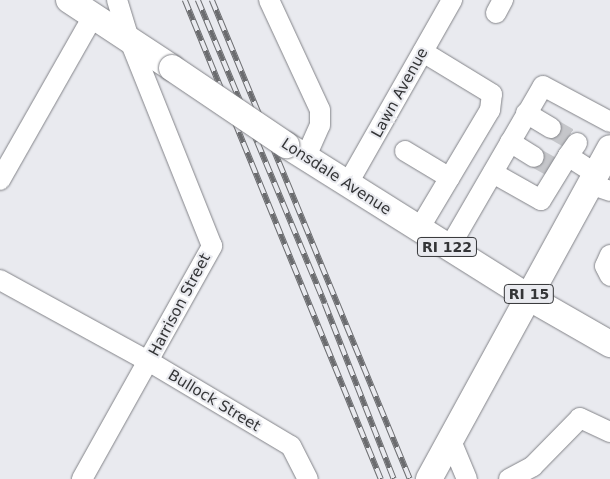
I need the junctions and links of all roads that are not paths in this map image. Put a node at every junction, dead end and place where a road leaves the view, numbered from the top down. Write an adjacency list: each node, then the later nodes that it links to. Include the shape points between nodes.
1 (69, 0): 5 (main road, Lonsdale Avenue / RI 122)
2 (117, 0): 6 (street, Harrison Street)
3 (269, 0): 13 (street, via 320,110 320,125)
4 (452, 0): 7 (street, Lawn Avenue)
5 (93, 16): 6 (main road, Lonsdale Avenue / RI 122); 18 (street)
6 (129, 39): 13 (main road, Lonsdale Avenue / RI 122, bridge); 26 (street, Harrison Street, via 212,246)
7 (422, 52): 17 (street, via 492,94 490,110); 20 (street, Lawn Avenue)
8 (526, 114): 9 (street, via 543,86); 10 (street); 11 (street)
9 (610, 122)
10 (551, 128)
11 (510, 142): 15 (street); 16 (street)
12 (610, 148): 19 (main road, RI 15)
13 (296, 151): 20 (main road, Lonsdale Avenue / RI 122)
14 (405, 151): 17 (street)
15 (534, 157)
16 (492, 173): 19 (street, via 541,200 572,149); 22 (street)
17 (450, 178): 21 (street)
18 (0, 180)
19 (599, 183): 24 (main road, RI 15)
20 (347, 185): 21 (main road, Lonsdale Avenue / RI 122)
21 (419, 230): 22 (main road, Lonsdale Avenue / RI 122)
22 (449, 248): 24 (main road, Lonsdale Avenue / RI 122)
23 (0, 280): 26 (street, Bullock Street)
24 (528, 297): 25 (main road, Lonsdale Avenue / RI 122); 28 (main road, RI 15)
25 (610, 344)
26 (150, 362): 29 (street, Harrison Street); 30 (street, Bullock Street, via 291,446)
27 (610, 432): 33 (street, via 580,418 533,466)
28 (451, 441): 31 (main road, RI 15); 32 (street)
29 (82, 479)
30 (308, 479)
31 (429, 479)
32 (468, 479)
33 (509, 479)

